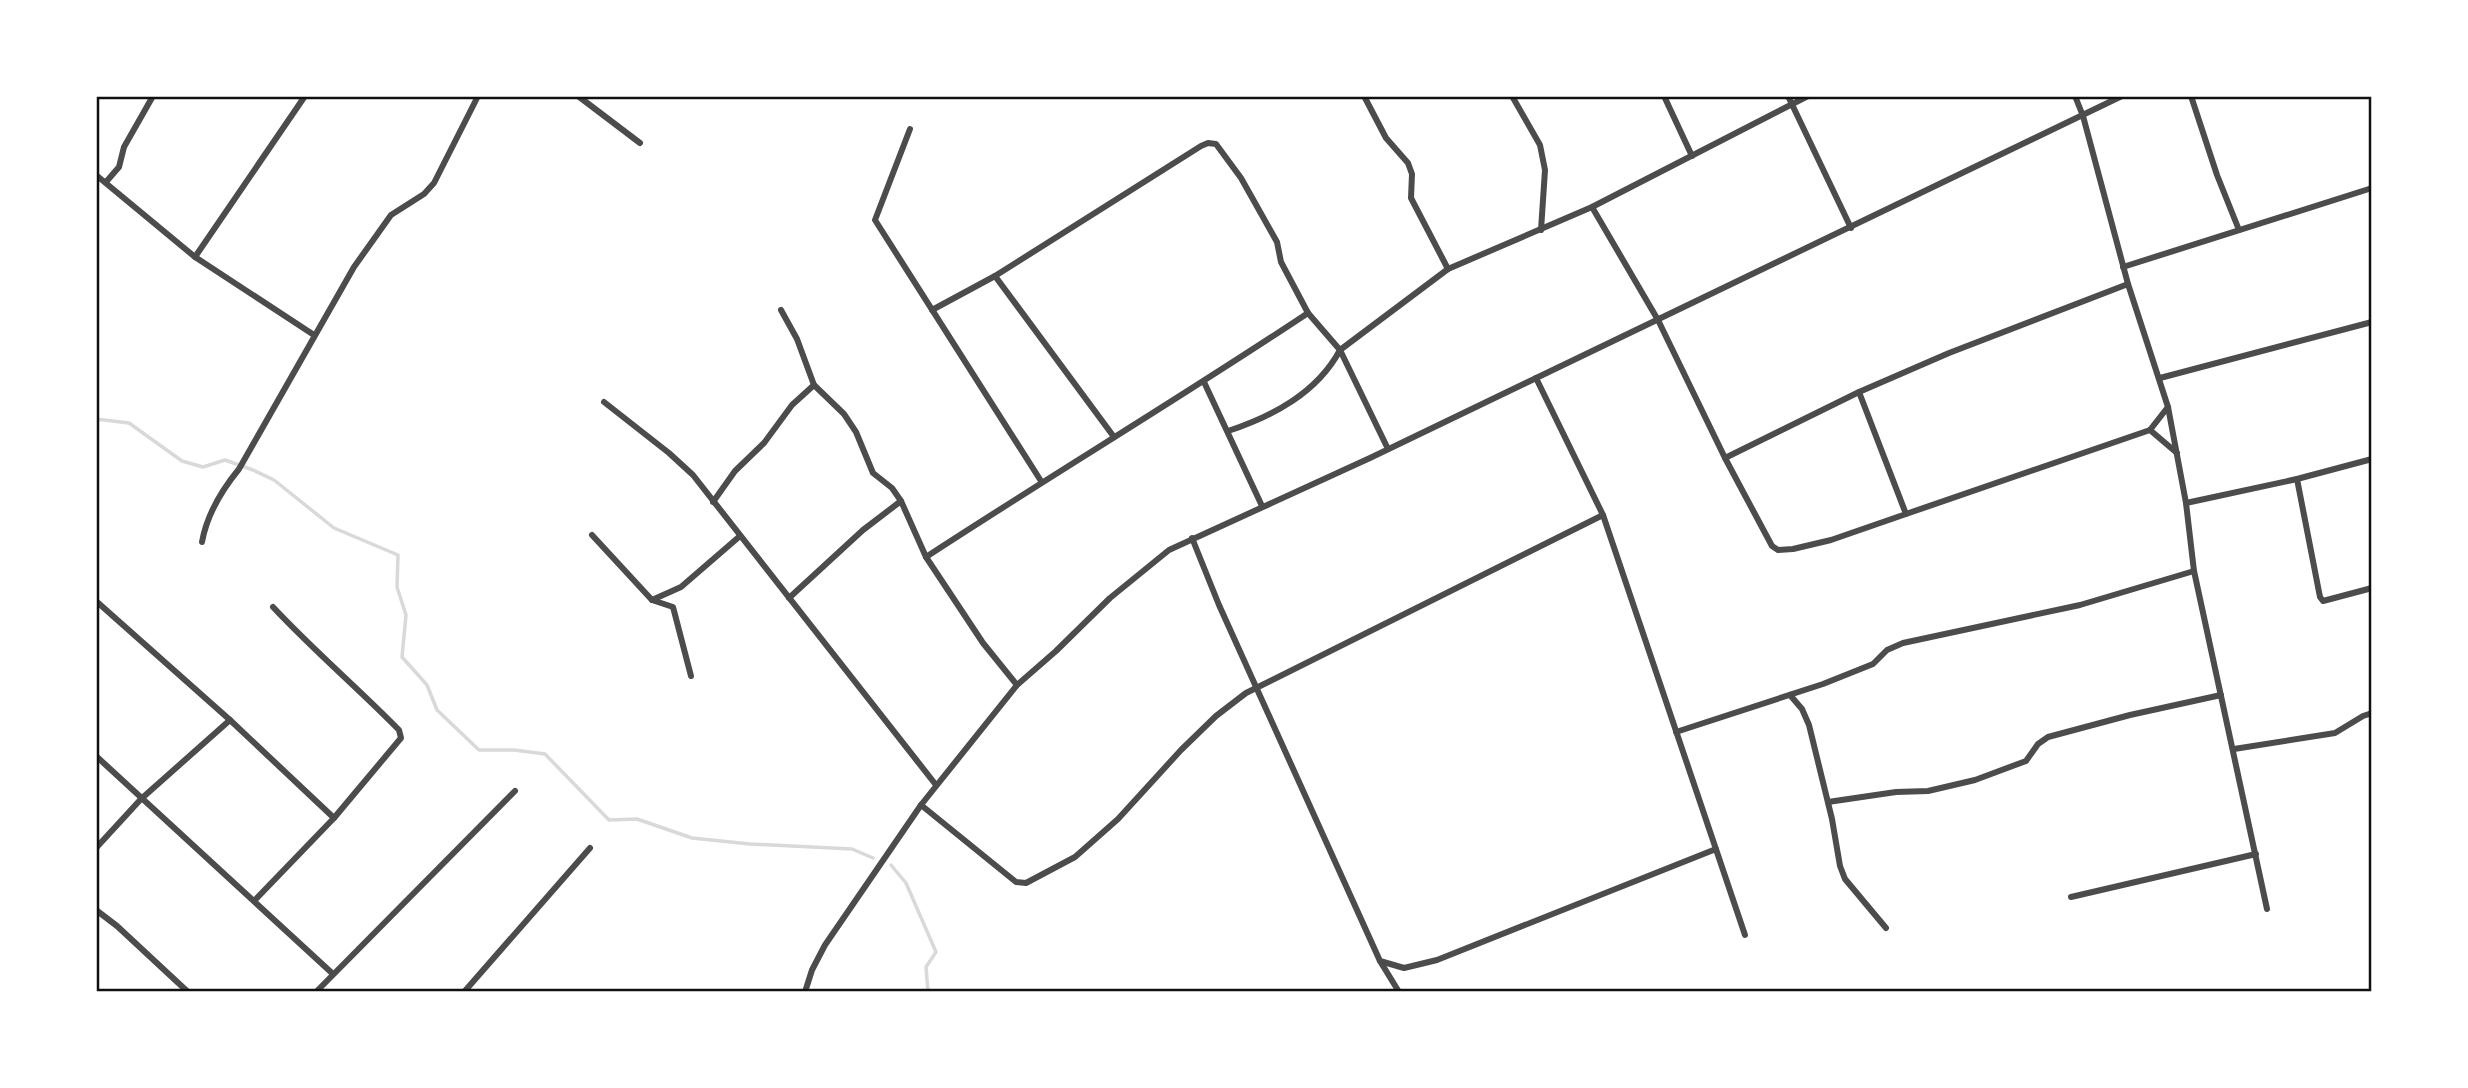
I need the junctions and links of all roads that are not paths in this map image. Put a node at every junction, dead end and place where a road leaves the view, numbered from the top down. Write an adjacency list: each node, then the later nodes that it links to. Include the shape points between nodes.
1 (153, 96): 19 (street, via 124,147 119,167)
2 (305, 96): 25 (street)
3 (478, 96): 35 (street, via 440,174 424,194 391,215)
4 (578, 96): 16 (street)
5 (1364, 96): 27 (street, via 1387,138 1408,163 1411,198)
6 (1512, 96): 23 (street, via 1540,145 1545,170)
7 (1664, 96): 17 (street)
8 (1788, 96): 13 (street)
9 (1808, 96): 13 (street)
10 (2075, 96): 14 (street)
11 (2122, 96): 14 (street)
12 (2190, 96): 24 (street)
13 (1792, 104): 17 (street); 22 (street)
14 (2083, 116): 22 (street); 26 (street)
15 (909, 129): 31 (street, via 875,220)
16 (640, 144)
17 (1692, 156): 21 (street)
18 (96, 175): 19 (street)
19 (106, 182): 25 (street)
20 (2372, 188): 24 (street)
21 (1592, 207): 23 (street); 33 (street)
22 (1850, 228): 33 (street)
23 (1541, 230): 27 (street)
24 (2239, 230): 26 (street)
25 (195, 257): 35 (street)
26 (2123, 267): 29 (street)
27 (1448, 269): 36 (street)
28 (995, 276): 31 (street); 32 (street, via 1208,143 1216,144 1241,178 1278,242 1282,262); 46 (street)
29 (2128, 284): 38 (street); 41 (street)
30 (780, 310): 40 (street, via 797,338)
31 (932, 310): 52 (street)
32 (1308, 313): 36 (street); 39 (street)
33 (1658, 320): 37 (street); 49 (street)
34 (2372, 322): 38 (street)
35 (314, 335): 62 (street, via 212,509)
36 (1340, 350): 45 (street, via 1331,368 1303,394); 47 (street)
37 (1536, 378): 47 (street); 58 (street)
38 (2160, 378): 43 (street)
39 (1204, 382): 45 (street); 46 (street)
40 (814, 385): 53 (street, via 844,414 873,472); 54 (street, via 735,471)
41 (1859, 392): 49 (street); 57 (street)
42 (604, 402): 54 (street, via 681,463)
43 (2168, 407): 44 (street); 48 (street)
44 (2150, 430): 48 (street); 57 (street)
45 (1227, 431): 56 (street)
46 (1114, 437): 52 (street)
47 (1388, 449): 56 (street)
48 (2177, 453): 55 (street)
49 (1725, 458): 57 (street, via 1778,550 1831,540)
50 (2372, 459): 51 (street)
51 (2297, 479): 55 (street); 65 (street, via 2320,597 2331,600)
52 (1041, 481): 63 (street)
53 (901, 501): 63 (street); 66 (street)
54 (713, 502): 60 (street)
55 (2186, 503): 64 (street)
56 (1262, 506): 61 (street)
57 (1906, 514)
58 (1602, 515): 72 (street); 77 (street)
59 (592, 535): 67 (street)
60 (740, 536): 66 (street); 67 (street, via 681,587)
61 (1192, 538): 71 (street, via 1140,572); 72 (street)
62 (202, 542)
63 (926, 557): 71 (street)
64 (2194, 571): 73 (street, via 2080,606 1903,643 1872,664); 74 (street)
65 (2372, 588)
66 (789, 598): 80 (street)
67 (652, 600): 70 (street, via 673,607)
68 (96, 601): 76 (street)
69 (273, 607): 85 (street, via 401,734)
70 (691, 676)
71 (1017, 685): 80 (street)
72 (1256, 688): 84 (street, via 1216,716 1118,819 1074,858 1026,883 1016,882); 96 (street)
73 (1790, 695): 77 (street); 83 (street, via 1809,725)
74 (2221, 695): 78 (street); 83 (street, via 2048,737 2026,761 1975,780 1928,791)
75 (2372, 713): 78 (street, via 2334,733)
76 (230, 720): 82 (street); 85 (street)
77 (1676, 732): 88 (street)
78 (2234, 749): 89 (street)
79 (96, 756): 82 (street)
80 (936, 785): 84 (street)
81 (515, 791): 98 (street)
82 (141, 799): 86 (street); 91 (street)
83 (1828, 802): 94 (street, via 1845,879)
84 (921, 805): 103 (street, via 825,945)
85 (334, 818): 91 (street)
86 (96, 848)
87 (590, 848): 102 (street)
88 (1716, 849): 95 (street); 97 (street, via 1437,960)
89 (2256, 854): 90 (street); 92 (street)
90 (2071, 897)
91 (255, 900): 98 (street)
92 (2267, 909)
93 (97, 912): 100 (street)
94 (1886, 928)
95 (1745, 935)
96 (1380, 961): 97 (street); 99 (street)
97 (1404, 968): 99 (street)
98 (333, 974): 101 (street)
99 (1397, 988)
100 (186, 991)
101 (316, 992)
102 (464, 992)
103 (805, 992)

